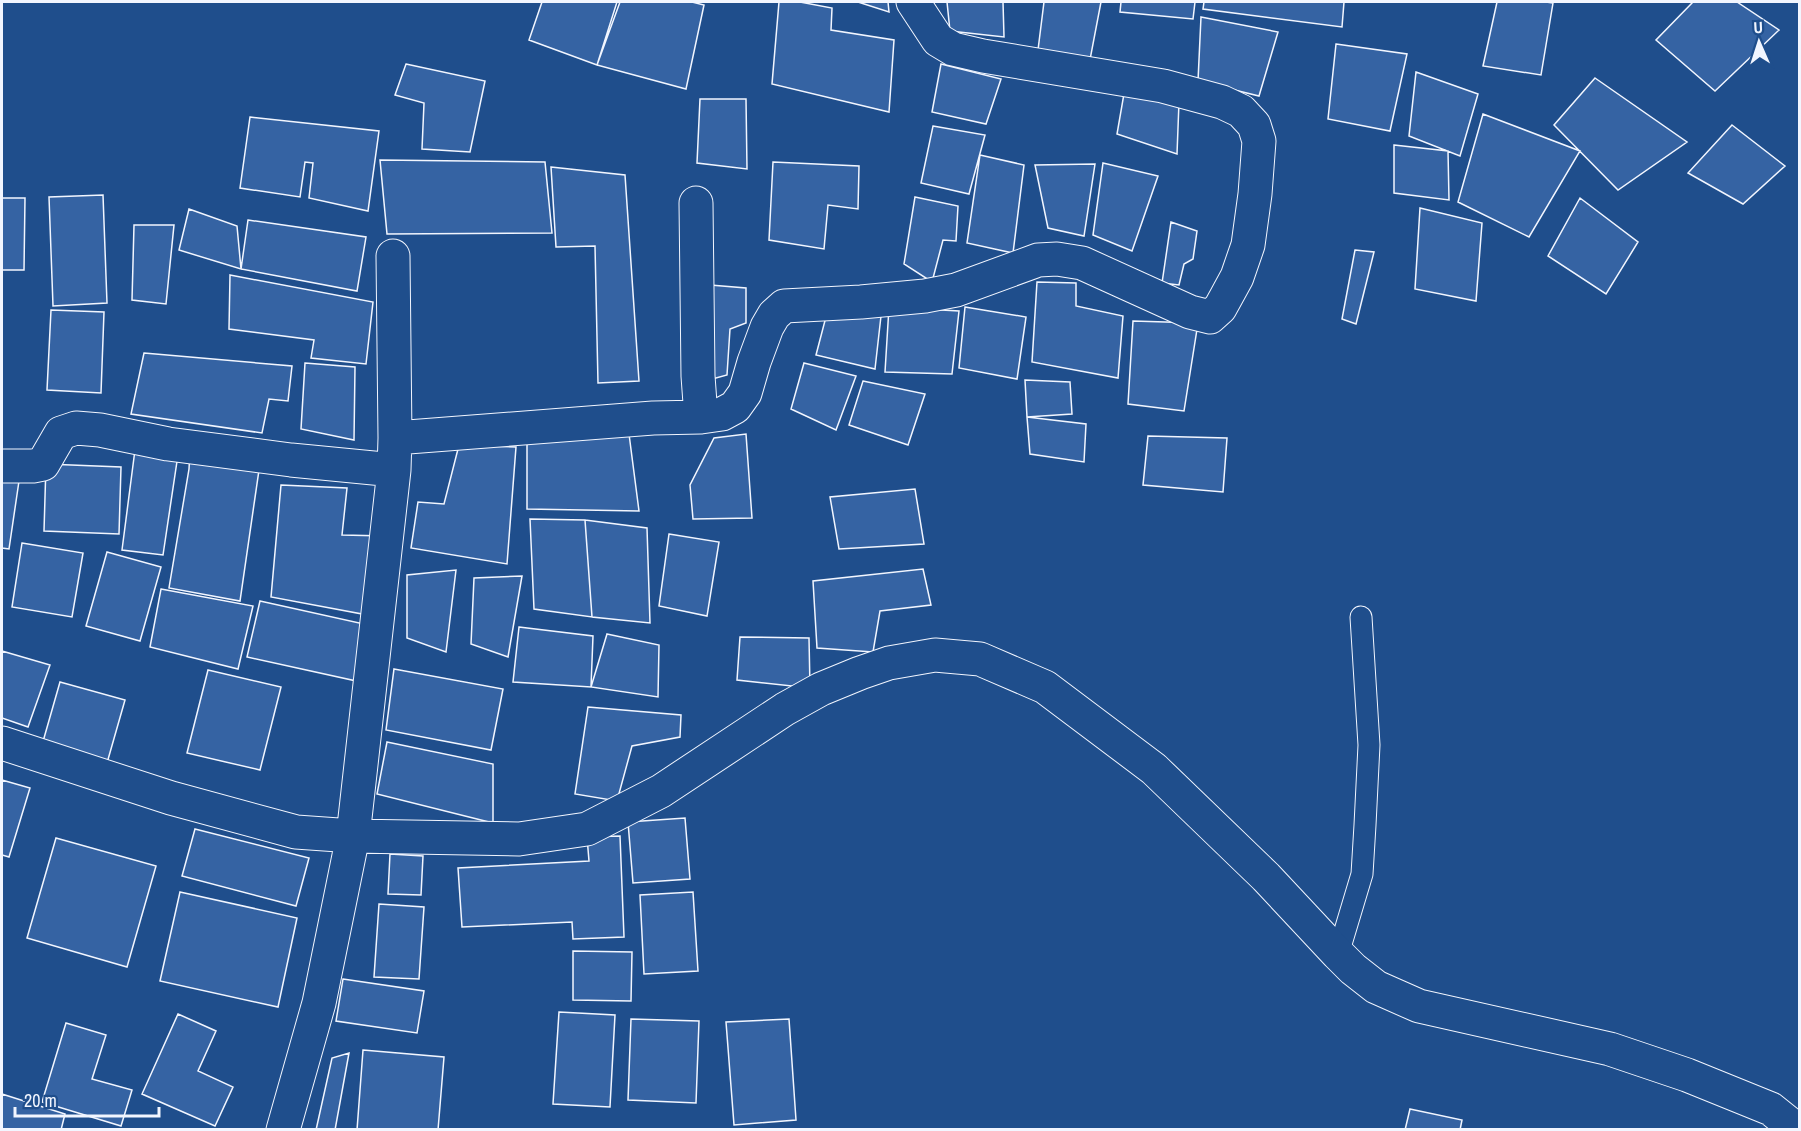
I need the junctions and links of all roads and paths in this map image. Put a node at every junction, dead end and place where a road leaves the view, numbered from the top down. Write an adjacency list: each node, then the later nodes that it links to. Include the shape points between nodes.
1 (913, 2): 4 (street, via 938,40 953,49 1163,86 1241,111 1254,125 1259,141 1248,245 1237,277 1220,308 1210,317 1190,312 1082,263 1057,259 1038,260 956,290 926,296 784,306 767,327 745,393 735,407 722,414)
2 (696, 203): 4 (street)
3 (393, 256): 5 (street)
4 (701, 417): 5 (street)
5 (395, 438): 7 (street)
6 (2, 466): 7 (street, via 44,464 61,433 76,428 168,444)
7 (394, 470): 10 (street)
8 (1361, 617): 11 (lane, via 1369,745 1362,874)
9 (2, 743): 10 (street, via 171,798 296,832)
10 (353, 836): 11 (street, via 519,839 587,830 661,791 821,689 890,663 935,655 981,659 1045,687 1154,769 1266,877); 12 (street, via 319,1003)
11 (1338, 954): 13 (street, via 1376,987 1419,1006 1610,1049 1771,1109)
12 (283, 1130)
13 (1797, 1130)

